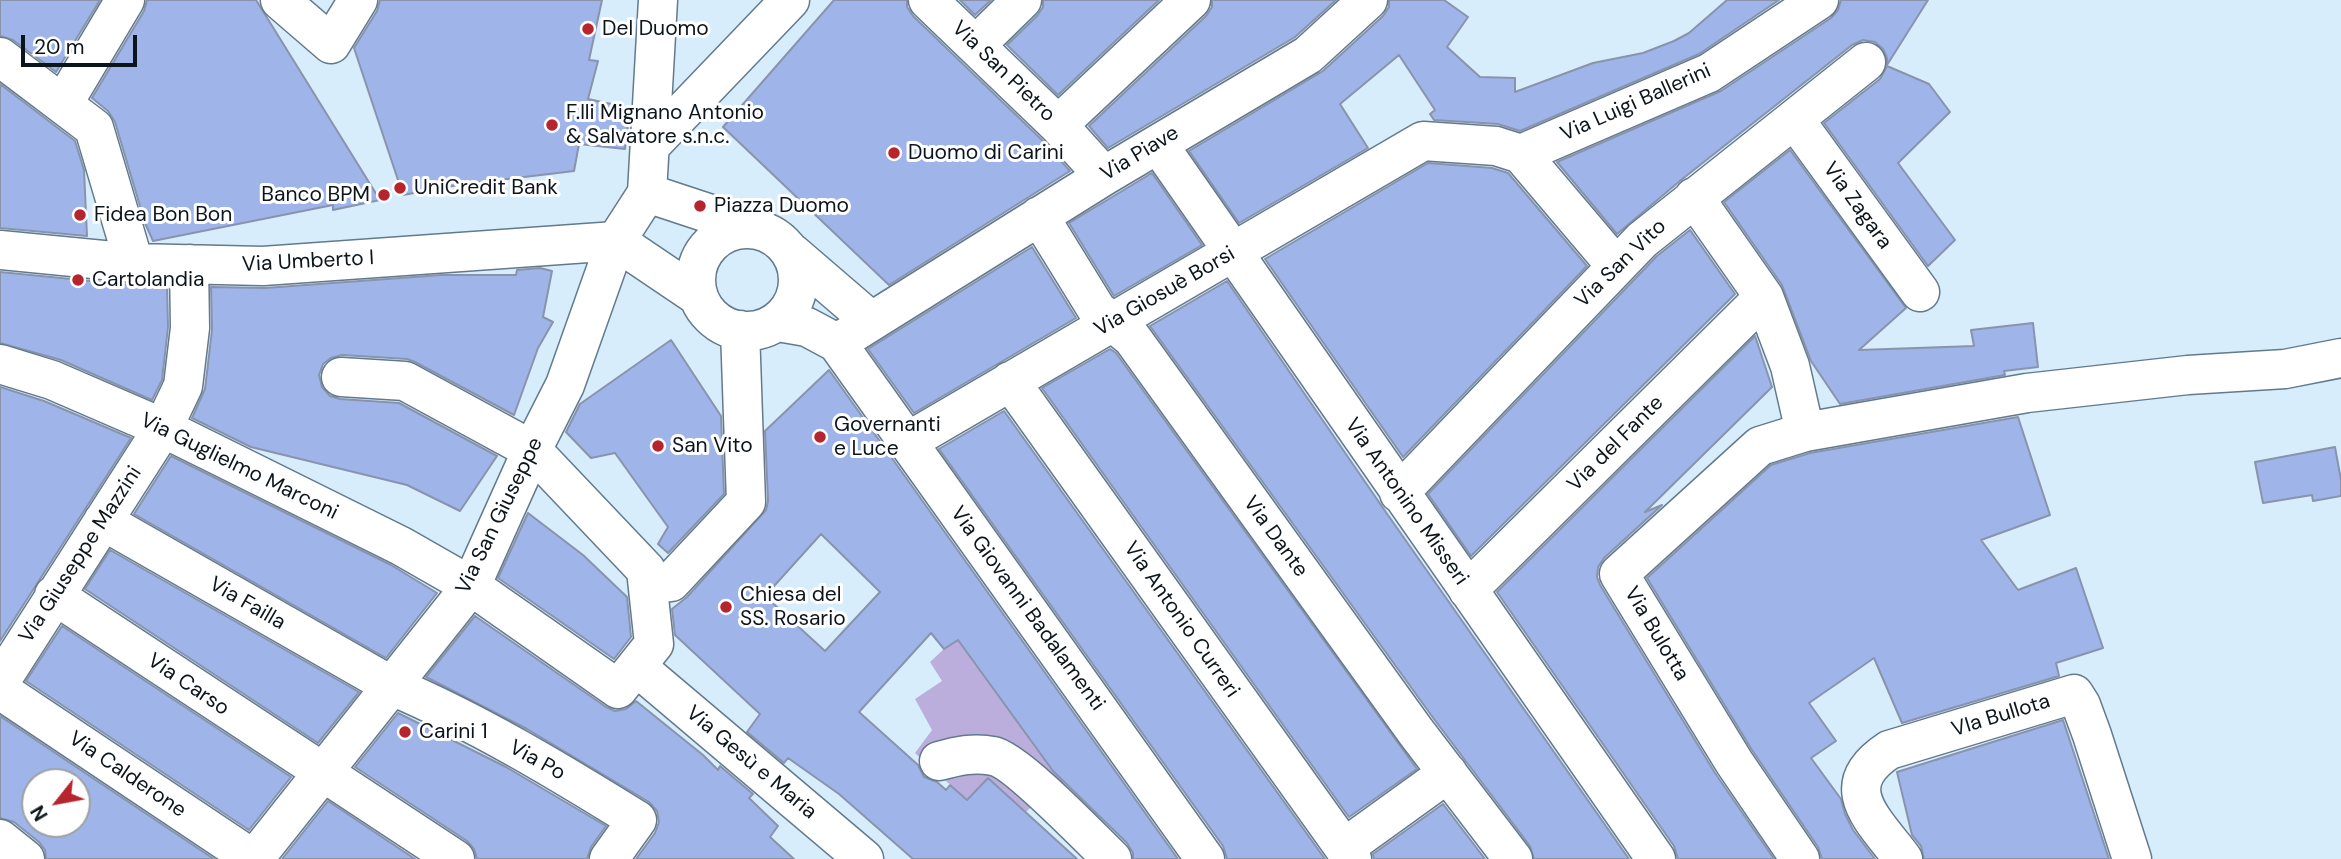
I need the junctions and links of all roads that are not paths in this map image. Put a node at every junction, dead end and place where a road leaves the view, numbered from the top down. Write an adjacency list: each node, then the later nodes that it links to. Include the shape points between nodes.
1 (125, 0): 14 (street)
2 (280, 0): 3 (street, via 331,44)
3 (358, 0)
4 (658, 0): 18 (street)
5 (790, 0): 18 (street)
6 (928, 0): 11 (street, Via San Pietro)
7 (1022, 0): 11 (street)
8 (1191, 0): 16 (street)
9 (1368, 0): 17 (street, Via Piave, via 1308,55)
10 (1819, 0): 19 (street, Via Luigi Ballerini, via 1709,73)
11 (976, 45): 16 (street, Via San Pietro)
12 (0, 57): 14 (street)
13 (1866, 62): 15 (street, Via San Vito)
14 (62, 104): 29 (street, via 94,128)
15 (1795, 121): 22 (street, Via San Vito); 32 (street, Via Zagara)
16 (1058, 125): 20 (street, Via San Pietro)
17 (1158, 144): 20 (street, Via Piave); 27 (street, Via Antonino Misseri)
18 (650, 146): 21 (street)
19 (1521, 154): 27 (street, Via Giosuè Borsi, via 1496,146 1423,141); 31 (street)
20 (1104, 176): 23 (street, Via Piave)
21 (647, 193): 24 (street); 25 (street)
22 (1694, 197): 31 (street, Via San Vito); 34 (street)
23 (1039, 216): 35 (street, Via Piave); 37 (street, Via Dante, via 1097,310)
24 (750, 228): 28 (street, via 774,235); 33 (street, via 726,232 705,247 695,269)
25 (616, 242): 30 (street, Via Umberto I, via 262,266); 33 (street); 47 (street, Via San Giuseppe, via 565,385)
26 (0, 250): 29 (street, Via Umberto I)
27 (1232, 252): 37 (street, Via Giosuè Borsi); 48 (street, Via Antonino Misseri)
28 (792, 253): 35 (street); 36 (street, via 799,277 794,302)
29 (134, 263): 30 (street, Via Umberto I)
30 (189, 264): 44 (street, Via Giuseppe Mazzini, via 190,328 183,386)
31 (1616, 265): 48 (street, Via San Vito)
32 (1920, 292)
33 (696, 295): 38 (street, via 709,316 730,330)
34 (1764, 297): 45 (street, via 1790,366); 52 (street, Via del Fante)
35 (871, 321): 39 (street, Via Piave)
36 (778, 322): 38 (street, via 755,331); 39 (street, via 807,327)
37 (1113, 322): 43 (street, Via Giosuè Borsi); 59 (street, Via Dante, via 1132,338)
38 (740, 330): 50 (street, via 746,502 671,582)
39 (842, 350): 46 (street, Via Giovanni Badalamenti)
40 (2341, 358): 45 (street, via 2285,369 2027,394)
41 (0, 364): 44 (street, Via Guglielmo Marconi, via 52,380)
42 (341, 377): 47 (street, via 405,381)
43 (1010, 381): 46 (street, Via Giosuè Borsi); 63 (street, Via Antonio Curreri)
44 (163, 428): 49 (street, Via Giuseppe Mazzini); 51 (street, Via Guglielmo Marconi, via 401,546)
45 (1805, 432): 72 (street, Via Bulotta, via 1760,446 1619,574 1734,762)
46 (907, 442): 69 (street, Via Giovanni Badalamenti)
47 (532, 450): 50 (street, via 646,570); 51 (street, Via San Giuseppe)
48 (1399, 493): 52 (street, Via Antonino Misseri)
49 (103, 521): 53 (street, Via Giuseppe Mazzini); 56 (street, Via Failla)
50 (648, 585): 54 (street, via 654,644)
51 (471, 586): 54 (street, Via Guglielmo Marconi, via 618,689); 56 (street, Via San Giuseppe)
52 (1468, 590): 71 (street, Via Antonino Misseri)
53 (54, 596): 55 (street, Via Giuseppe Mazzini); 60 (street, Via Carso)
54 (637, 667): 62 (street, Via Gesù e Maria)
55 (0, 682)
56 (392, 686): 60 (street, Via San Giuseppe); 67 (street, Via Po, via 563,774 637,820)
57 (0, 690): 65 (street, Via Calderone)
58 (939, 761): 68 (street, via 967,753 996,756 1032,783)
59 (1448, 773): 63 (street); 70 (street, Via Dante)
60 (322, 774): 65 (street, Via San Giuseppe); 66 (street, Via Carso)
61 (0, 839): 64 (street)
62 (842, 853)
63 (1349, 856)
64 (25, 859)
65 (253, 859)
66 (455, 859)
67 (609, 859)
68 (1112, 859)
69 (1205, 859)
70 (1513, 859)
71 (1656, 859)
72 (1800, 859)
73 (1902, 859): 74 (street, VIa Bullota, via 1860,795 1866,768 1877,757 2074,694 2092,734)
74 (2132, 859)

